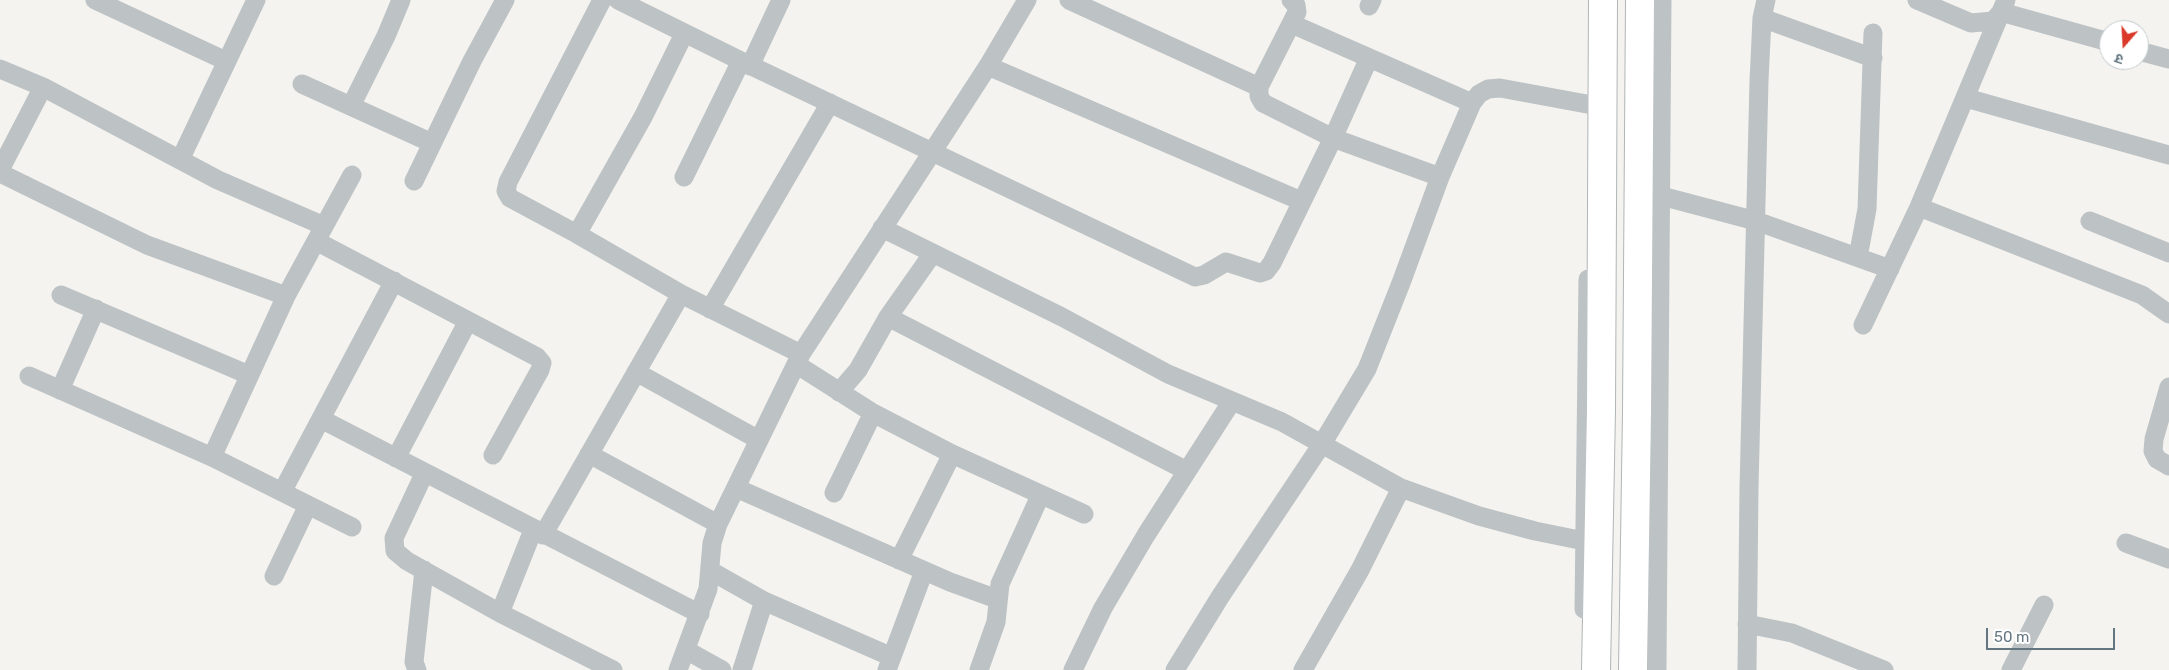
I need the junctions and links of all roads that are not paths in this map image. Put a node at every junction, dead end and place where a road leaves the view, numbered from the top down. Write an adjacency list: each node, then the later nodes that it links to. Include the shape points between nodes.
1 (95, 0): 27 (street)
2 (256, 0): 27 (street)
3 (401, 0): 37 (street)
4 (505, 0): 40 (street)
5 (602, 0): 56 (street, via 506,191 510,198)
6 (618, 0): 21 (street)
7 (781, 0): 28 (street)
8 (1027, 0): 29 (street)
9 (1069, 0): 32 (street)
10 (1291, 0): 19 (street, via 1297,12)
11 (1591, 0): 38 (street)
12 (1603, 0): 38 (highway)
13 (1640, 0): 49 (highway)
14 (1662, 0): 49 (street)
15 (1766, 0): 18 (street)
16 (1917, 0): 17 (street, via 1971,22 1993,21)
17 (2004, 6): 22 (street); 34 (street)
18 (1762, 18): 25 (street); 52 (street)
19 (1292, 24): 24 (street); 32 (street)
20 (1873, 33): 25 (street)
21 (684, 34): 28 (street); 56 (street, via 643,117)
22 (2099, 39)
23 (2149, 54): 26 (street)
24 (1369, 58): 36 (street); 39 (street)
25 (1873, 58): 59 (street, via 1867,209)
26 (2169, 59)
27 (226, 61): 43 (street)
28 (745, 63): 35 (street); 46 (street)
29 (988, 66): 41 (street); 50 (street)
30 (0, 69): 33 (street)
31 (302, 84): 37 (street)
32 (1259, 86): 39 (street, via 1262,103)
33 (43, 87): 43 (street); 44 (street)
34 (1966, 98): 42 (street); 51 (street)
35 (830, 103): 41 (street); 66 (street)
36 (1472, 103): 38 (street, via 1479,94 1500,88); 47 (street)
37 (351, 106): 40 (street)
38 (1597, 106): 101 (highway)
39 (1333, 138): 47 (street); 50 (street)
40 (432, 143): 48 (street)
41 (931, 152): 50 (street, via 1195,277 1226,262 1260,273 1266,271); 54 (street)
42 (2169, 155)
43 (180, 160): 55 (street)
44 (0, 171): 64 (street, via 147,245)
45 (352, 175): 55 (street)
46 (684, 177)
47 (1440, 177): 82 (street, via 1366,369)
48 (414, 181)
49 (1650, 193): 52 (street); 128 (highway); 129 (street)
50 (1301, 201)
51 (1919, 207): 60 (street); 67 (street, via 2142,295)
52 (1756, 221): 59 (street); 114 (street)
53 (2090, 221): 58 (street)
54 (882, 228): 57 (street); 71 (street)
55 (320, 233): 61 (street); 64 (street)
56 (577, 234): 62 (street)
57 (933, 253): 68 (street); 78 (street, via 1168,374)
58 (2169, 253)
59 (1858, 257): 60 (street)
60 (1890, 269): 70 (street)
61 (394, 281): 69 (street); 80 (street)
62 (681, 294): 66 (street); 72 (street)
63 (61, 296): 65 (street)
64 (286, 296): 73 (street)
65 (96, 309): 73 (street); 76 (street)
66 (710, 309): 71 (street)
67 (2169, 314)
68 (888, 317): 77 (street, via 858,370); 89 (street)
69 (468, 321): 85 (street, via 537,356 542,363); 87 (street)
70 (1863, 324)
71 (799, 359): 77 (street); 81 (street)
72 (636, 372): 81 (street); 83 (street)
73 (249, 375): 86 (street)
74 (29, 376): 76 (street)
75 (2169, 387): 88 (street, via 2153,451 2157,459)
76 (60, 390): 86 (street)
77 (839, 392): 79 (street)
78 (1232, 401): 82 (street, via 1282,422); 89 (street)
79 (873, 413): 84 (street); 94 (street)
80 (321, 419): 87 (street); 93 (street)
81 (759, 440): 91 (street)
82 (1322, 444): 92 (street); 124 (street)
83 (590, 454): 98 (street); 100 (street)
84 (952, 454): 95 (street); 104 (street)
85 (493, 455)
86 (212, 457): 93 (street)
87 (396, 458): 90 (street)
88 (2169, 466)
89 (1187, 471): 123 (street, via 1103,608)
90 (424, 474): 100 (street); 105 (street, via 394,538 396,552)
91 (736, 488): 98 (street); 104 (street)
92 (1401, 488): 101 (street, via 1479,516); 125 (street, via 1360,570)
93 (282, 492): 96 (street)
94 (834, 493)
95 (1040, 496): 97 (street); 109 (street)
96 (308, 505): 99 (street); 108 (street)
97 (1084, 514)
98 (718, 524): 106 (street, via 712,542)
99 (352, 527)
100 (538, 533): 112 (street); 113 (street)
101 (1591, 542): 126 (street); 127 (highway)
102 (2126, 543): 103 (street)
103 (2169, 559)
104 (899, 560): 107 (street)
105 (424, 570): 112 (street); 117 (street, via 414,662)
106 (711, 571): 110 (street); 113 (street)
107 (924, 571): 109 (street); 116 (street)
108 (274, 576)
109 (996, 599): 122 (street, via 996,622)
110 (764, 601): 116 (street); 121 (street)
111 (2044, 605): 132 (street)
112 (500, 613): 118 (street)
113 (700, 614): 115 (street)
114 (1747, 624): 130 (street); 131 (street, via 1792,633)
115 (686, 650): 119 (street); 120 (street)
116 (889, 664)
117 (418, 670)
118 (613, 670)
119 (678, 670)
120 (722, 670)
121 (742, 670)
122 (979, 670)
123 (1073, 670)
124 (1175, 670)
125 (1303, 670)
126 (1584, 670)
127 (1596, 670)
128 (1633, 670)
129 (1657, 670)
130 (1747, 670)
131 (1884, 670)
132 (2011, 670)

